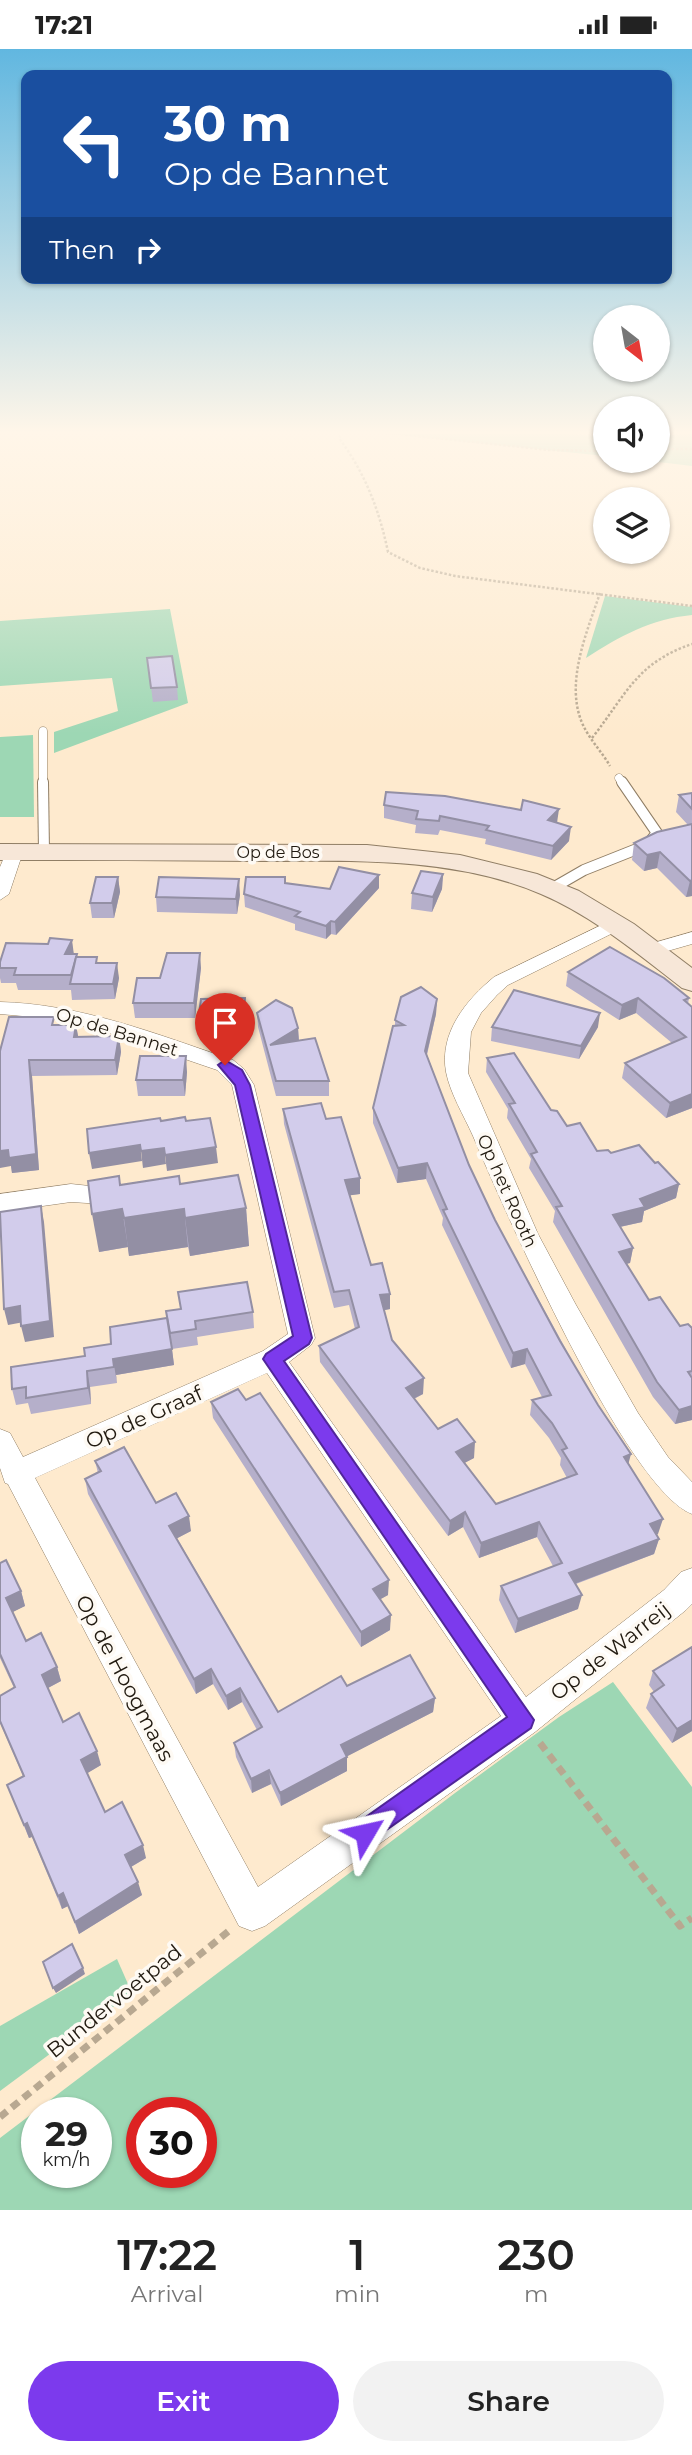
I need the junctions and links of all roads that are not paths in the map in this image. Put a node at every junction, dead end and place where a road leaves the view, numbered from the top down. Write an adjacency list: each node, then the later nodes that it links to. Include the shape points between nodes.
1 (43, 731): 4 (lane)
2 (619, 778): 5 (lane, via 657,833 647,845 584,870)
3 (7, 852): 4 (street, Op de Bos); 6 (street)
4 (44, 852): 5 (street, Op de Bos, via 413,856 495,870)
5 (551, 889): 7 (street, Op de Bos)
6 (0, 894)
7 (614, 925): 9 (street, Op de Bos); 17 (street, Op het Rooth, via 487,992 465,1018 459,1033 457,1073 526,1234 566,1311 628,1421 658,1466)
8 (692, 938): 9 (street)
9 (650, 950): 10 (street, Op de Bos)
10 (692, 982)
11 (0, 1008): 14 (street, Op de Bannet, via 62,1013 225,1065 236,1074 243,1085 253,1183 302,1338)
12 (138, 1196): 13 (street, via 71,1193)
13 (0, 1203)
14 (272, 1359): 16 (street, Op de Graaf); 19 (street)
15 (0, 1441): 16 (street, Op de Hoogmaas)
16 (16, 1474): 20 (street, Op de Hoogmaas)
17 (692, 1501)
18 (692, 1582): 19 (street, Op de Warreij)
19 (523, 1720): 20 (street, Op de Warreij)
20 (252, 1913)

